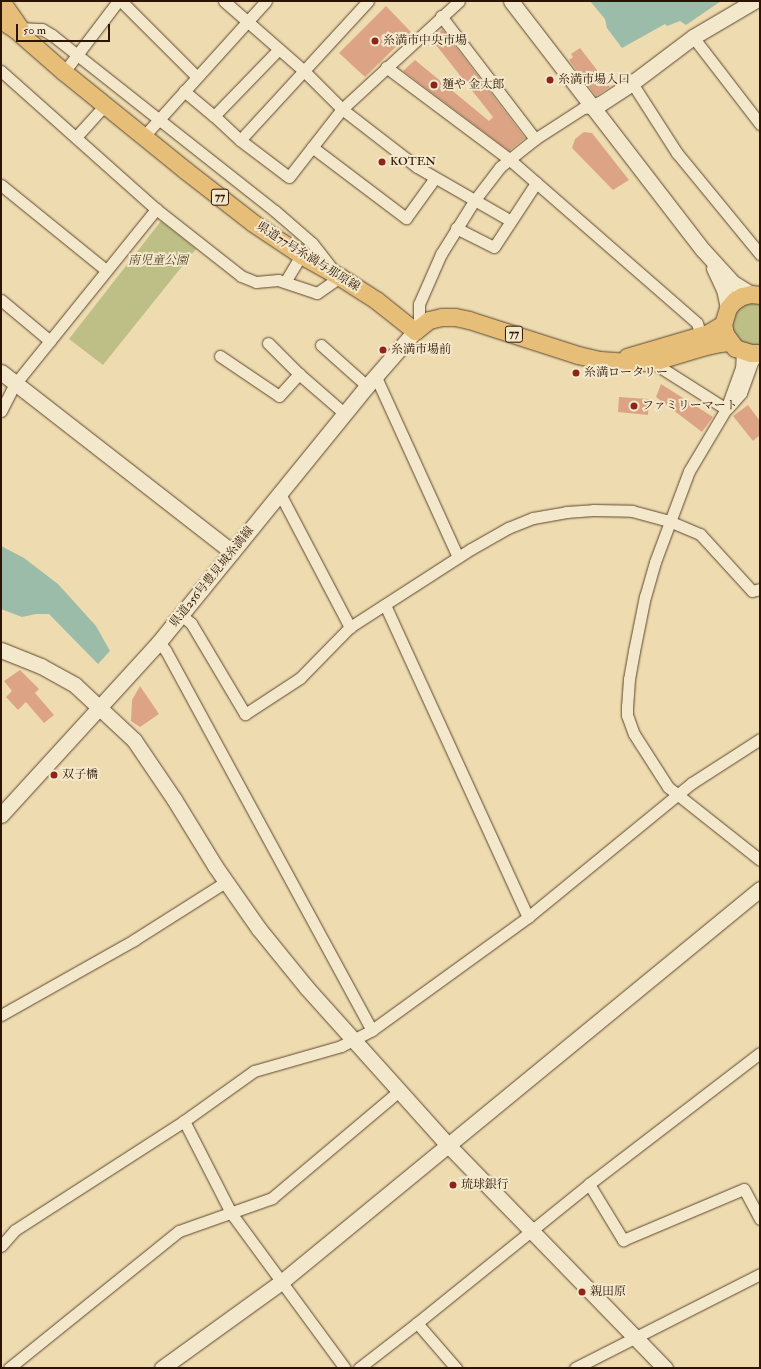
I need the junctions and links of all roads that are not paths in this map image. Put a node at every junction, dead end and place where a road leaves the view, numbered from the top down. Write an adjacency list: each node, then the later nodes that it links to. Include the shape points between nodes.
1 (1, 1): 12 (main road, 県道77号糸満与那原線 / 77)
2 (120, 1): 16 (street); 21 (street)
3 (224, 1): 11 (street)
4 (266, 1): 11 (street)
5 (368, 1): 18 (street)
6 (459, 1): 9 (street)
7 (511, 1): 25 (street)
8 (754, 1): 13 (street)
9 (441, 16): 17 (street); 32 (street)
10 (1, 20): 14 (main road, 県道77号糸満与那原線 / 77)
11 (248, 21): 15 (street); 21 (street)
12 (20, 28): 14 (main road, 県道77号糸満与那原線 / 77); 16 (street, via 42,29)
13 (693, 37): 22 (street); 29 (street)
14 (38, 48): 19 (main road, 県道77号糸満与那原線 / 77)
15 (279, 49): 18 (street); 27 (street)
16 (78, 55): 19 (street); 28 (street)
17 (386, 67): 26 (street); 35 (street)
18 (303, 70): 26 (street); 33 (street)
19 (64, 72): 24 (main road, 県道77号糸満与那原線 / 77)
20 (3, 75): 31 (street)
21 (196, 77): 23 (street)
22 (632, 83): 25 (street); 44 (street, via 677,153)
23 (184, 90): 27 (street); 28 (street)
24 (105, 105): 30 (main road, 県道77号糸満与那原線 / 77); 31 (street)
25 (592, 107): 32 (street, via 583,108); 43 (street)
26 (342, 109): 34 (street); 36 (street, via 417,167)
27 (214, 116): 33 (street)
28 (159, 119): 30 (street); 47 (street, via 312,243)
29 (760, 124)
30 (144, 136): 45 (main road, 県道77号糸満与那原線 / 77, via 253,223)
31 (76, 137): 40 (street)
32 (535, 139): 35 (street)
33 (240, 140): 34 (street, via 289,177)
34 (312, 146): 36 (street, via 406,218)
35 (509, 160): 37 (street); 39 (street, via 500,167)
36 (436, 178): 39 (street)
37 (536, 183): 41 (street); 54 (street, via 697,323)
38 (1, 185): 46 (street)
39 (474, 201): 41 (street); 42 (street)
40 (156, 209): 46 (street); 48 (street, via 241,276 256,282)
41 (511, 221): 42 (street, via 494,247)
42 (456, 228): 53 (street, via 440,254 419,304)
43 (703, 250): 49 (street, via 733,282); 51 (street, via 724,289)
44 (760, 254)
45 (301, 255): 47 (main road, 県道77号糸満与那原線 / 77); 48 (street)
46 (106, 270): 55 (street)
47 (337, 275): 48 (street, via 317,293); 53 (main road, 県道77号糸満与那原線 / 77)
48 (285, 282)
49 (756, 295): 51 (main road, via 738,298)
50 (1, 300): 55 (street)
51 (728, 308): 52 (main road)
52 (723, 324): 54 (main road, 77); 58 (main road)
53 (417, 329): 61 (main road, 77, via 435,318 455,317 578,355 600,360); 65 (street, 県道256号豊見城糸満線)
54 (700, 336): 61 (main road, 77)
55 (50, 341): 66 (street)
56 (268, 343): 64 (street)
57 (321, 345): 65 (street)
58 (736, 347): 59 (main road, 77); 62 (main road, 77, via 720,342); 67 (street, via 741,368)
59 (759, 353): 67 (street, via 752,362 741,393)
60 (220, 356): 64 (street, via 279,396)
61 (617, 360): 62 (main road, 77)
62 (652, 362): 67 (street)
63 (1, 372): 66 (street)
64 (298, 374): 69 (street)
65 (371, 380): 69 (street, 県道256号豊見城糸満線); 73 (street)
66 (15, 384): 68 (street); 72 (street)
67 (726, 409): 71 (street, via 689,471)
68 (1, 411)
69 (344, 414): 70 (street, 県道256号豊見城糸満線)
70 (279, 492): 72 (street, 県道256号豊見城糸満線); 77 (street)
71 (669, 521): 73 (street, via 632,511 566,512 533,518 508,528); 74 (street, via 700,534 752,591); 82 (street, via 645,596 629,679 627,706 630,725 639,743 668,787)
72 (232, 552): 76 (street, 県道256号豊見城糸満線)
73 (458, 557): 75 (street)
74 (760, 589)
75 (384, 605): 77 (street); 87 (street)
76 (181, 615): 77 (street, via 191,623 245,714 300,678); 78 (street, 県道256号豊見城糸満線)
77 (350, 627)
78 (159, 642): 80 (street, 県道256号豊見城糸満線); 89 (street)
79 (1, 650): 80 (street, via 41,666 75,685)
80 (100, 707): 83 (street, 県道256号豊見城糸満線); 85 (street, via 134,740)
81 (760, 739): 82 (street)
82 (678, 796): 84 (street); 87 (street)
83 (1, 816)
84 (760, 860)
85 (227, 881): 88 (street, via 134,940); 90 (street, via 259,929)
86 (760, 889): 94 (street)
87 (528, 917): 89 (street)
88 (1, 1015)
89 (372, 1030): 90 (street)
90 (354, 1041): 92 (street); 93 (street, via 254,1071)
91 (760, 1053): 95 (street)
92 (399, 1091): 94 (street); 96 (street, via 272,1198)
93 (184, 1121): 96 (street); 99 (street, via 15,1230)
94 (449, 1146): 98 (street); 101 (street)
95 (589, 1184): 97 (street, via 623,1240 744,1189); 98 (street)
96 (231, 1213): 101 (street); 104 (street, via 179,1231)
97 (760, 1219)
98 (532, 1231): 102 (street); 103 (street)
99 (1, 1246)
100 (760, 1274): 103 (street, via 678,1317)
101 (280, 1283): 105 (street); 106 (street)
102 (417, 1323): 107 (street); 108 (street)
103 (635, 1336): 109 (street); 110 (street)
104 (9, 1368)
105 (162, 1368)
106 (345, 1368)
107 (359, 1368)
108 (456, 1368)
109 (575, 1368)
110 (665, 1368)

